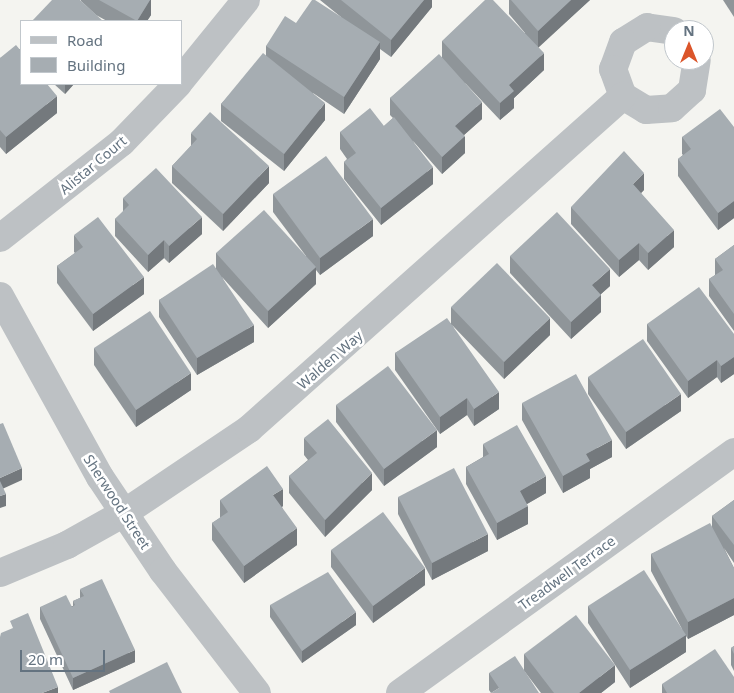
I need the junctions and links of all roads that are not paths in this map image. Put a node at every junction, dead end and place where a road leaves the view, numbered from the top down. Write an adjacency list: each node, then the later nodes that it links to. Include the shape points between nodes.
1 (246, 0): 4 (street)
2 (664, 29): 6 (street, via 648,27 623,42 613,69)
3 (695, 70): 6 (street, via 692,90 672,108 646,110)
4 (182, 79)
5 (177, 85): 7 (street, Alistar Court, via 122,142)
6 (624, 96): 10 (street, Walden Way, via 249,429)
7 (0, 238)
8 (0, 296): 10 (street, Sherwood Street, via 70,428)
9 (734, 452): 13 (street, Treadwell Terrace)
10 (124, 513): 11 (street, Walden Way, via 67,545); 12 (street, Sherwood Street)
11 (0, 573)
12 (257, 693)
13 (400, 693)

